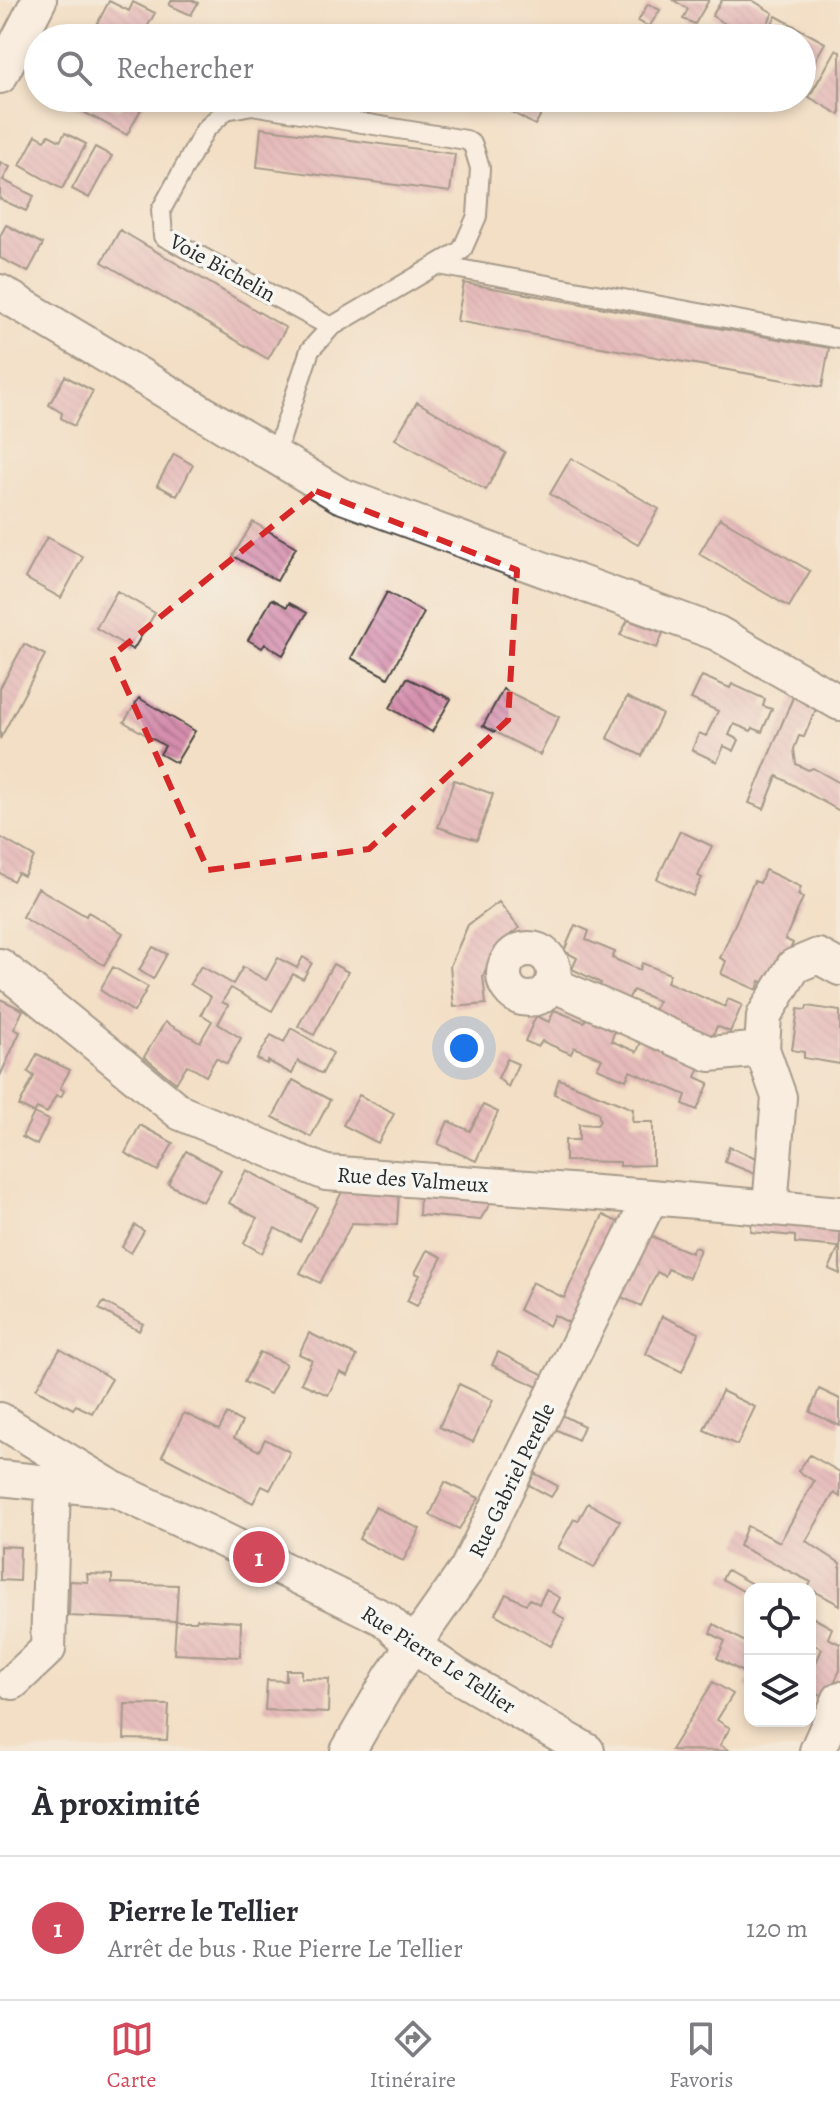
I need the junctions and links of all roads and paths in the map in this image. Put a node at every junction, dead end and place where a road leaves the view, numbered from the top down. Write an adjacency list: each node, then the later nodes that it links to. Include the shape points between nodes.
1 (39, 0): 2 (street)
2 (27, 24)
3 (24, 29): 4 (street)
4 (0, 76)
5 (224, 112): 9 (lane, Voie Bichelin, via 205,130 161,210 163,236)
6 (295, 112): 7 (lane, Voie Bichelin, via 473,145 480,168 477,216 462,250)
7 (438, 265): 9 (lane, Voie Bichelin); 10 (lane)
8 (0, 292): 11 (street)
9 (331, 327): 11 (lane, Voie Bichelin, via 310,350)
10 (840, 339)
11 (275, 456): 12 (street, via 340,495 717,633)
12 (840, 703)
13 (0, 966): 17 (street, Rue des Valmeux, via 181,1113 326,1173)
14 (840, 968): 16 (street, via 818,956 794,966 764,1016)
15 (552, 984): 16 (street, via 710,1054)
16 (762, 1049): 18 (street, via 779,1097)
17 (651, 1197): 18 (street, Rue des Valmeux); 24 (street, Rue Gabriel Perelle, via 467,1569)
18 (770, 1207): 19 (street, Rue des Valmeux)
19 (840, 1214)
20 (0, 1420): 23 (street, Rue Pierre Le Tellier)
21 (0, 1478): 22 (street, Rue Pierre Le Tellier)
22 (53, 1484): 23 (street, Rue Pierre Le Tellier); 25 (street, via 48,1649)
23 (116, 1490): 24 (street, Rue Pierre Le Tellier, via 385,1619)
24 (414, 1646): 27 (street, Rue Gabriel Perelle); 28 (street, Rue Pierre Le Tellier)
25 (13, 1682)
26 (840, 1699): 29 (street)
27 (348, 1751)
28 (587, 1751)
29 (817, 1751)

